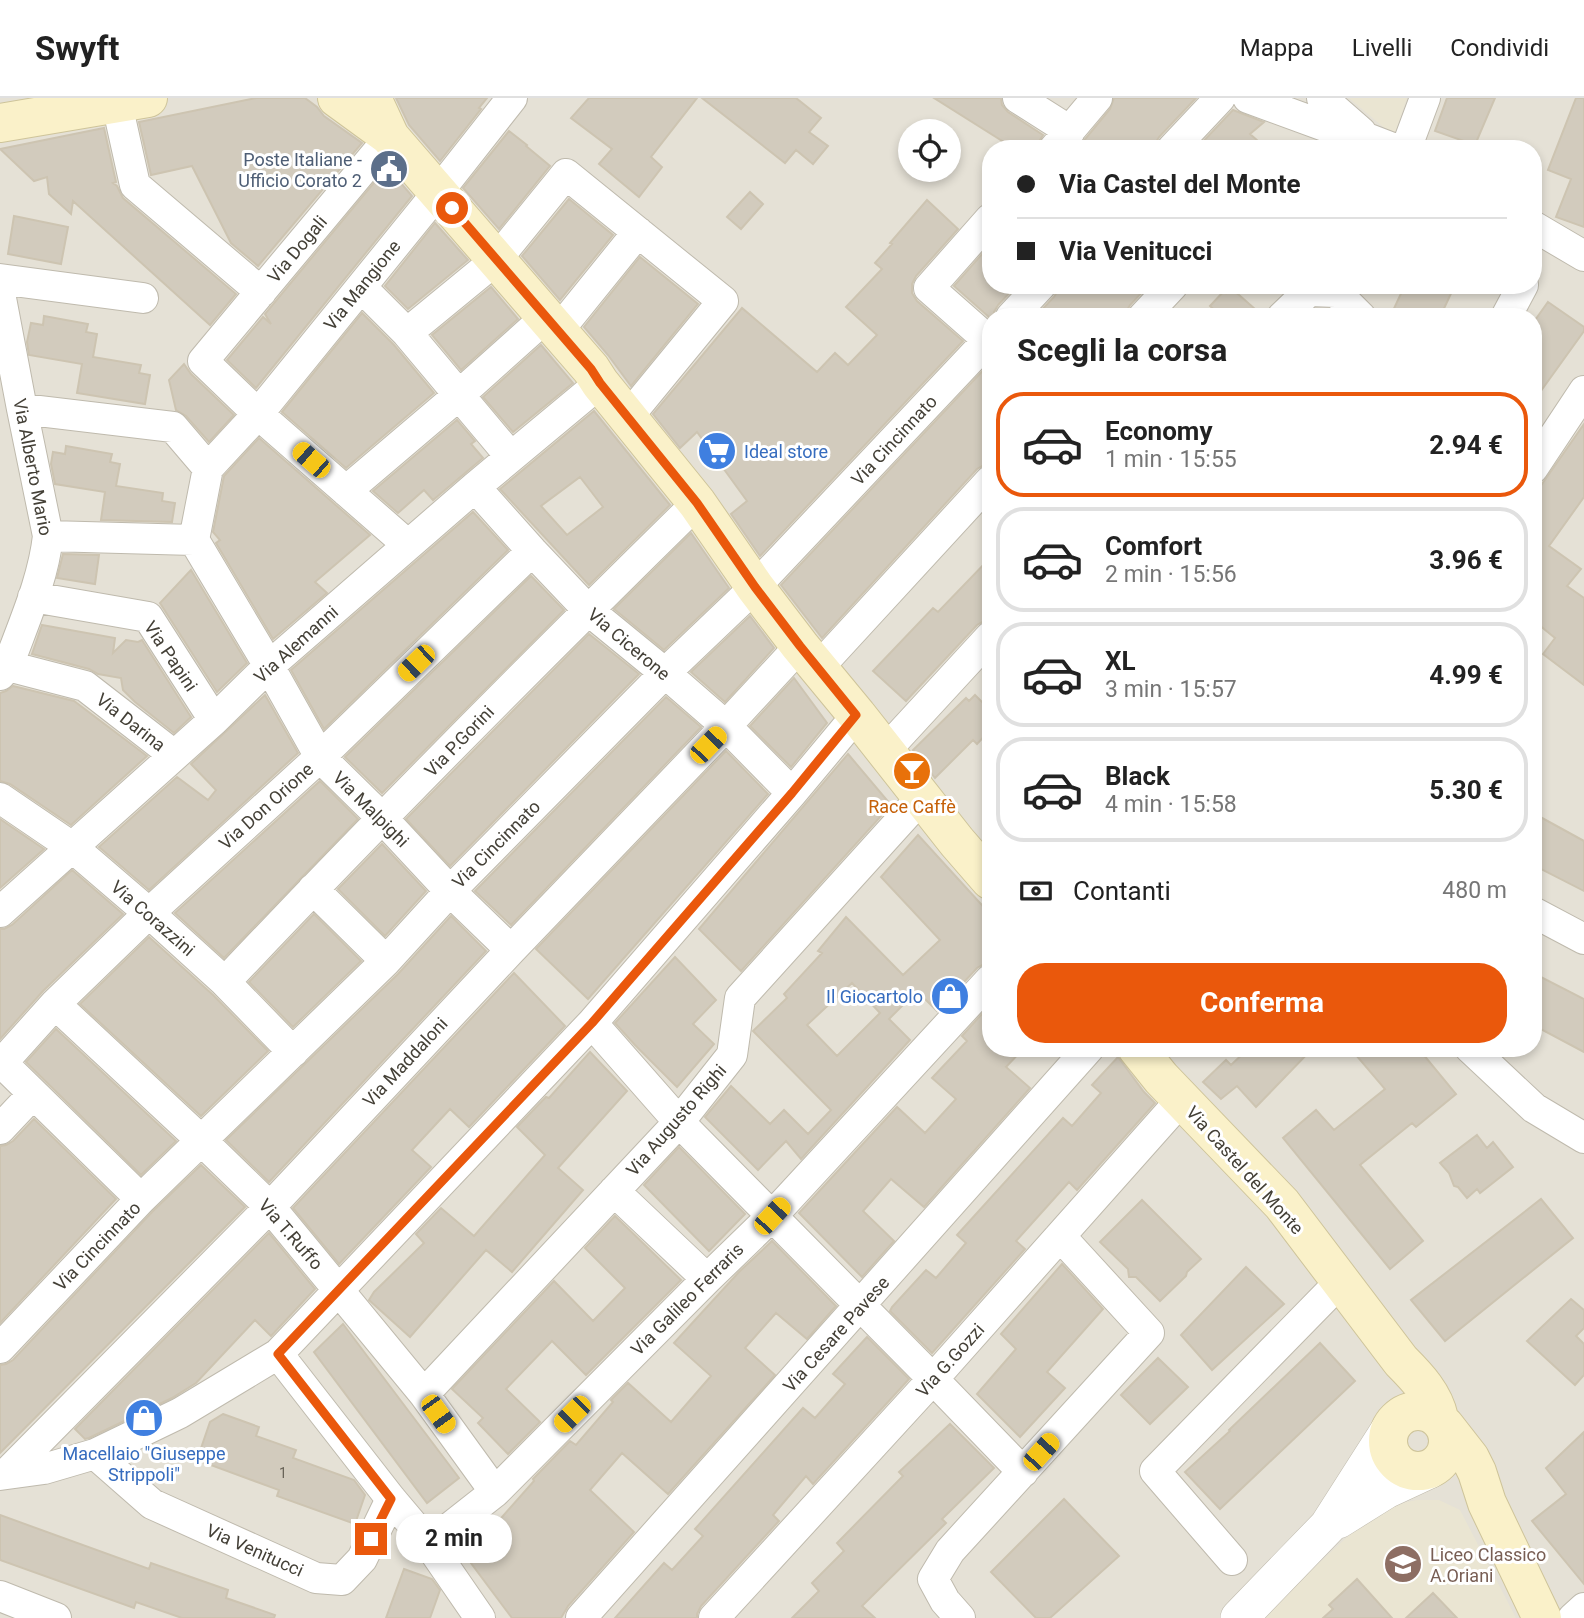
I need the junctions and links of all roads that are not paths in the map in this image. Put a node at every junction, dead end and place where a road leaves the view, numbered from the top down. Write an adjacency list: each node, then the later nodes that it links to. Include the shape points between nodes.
1 (337, 98): 12 (main road)
2 (372, 98): 12 (main road)
3 (512, 98): 18 (street, Via Mangione)
4 (1018, 98): 13 (street)
5 (1097, 98): 13 (street)
6 (1220, 98): 14 (street)
7 (1248, 98): 15 (street)
8 (1322, 98): 16 (street)
9 (1425, 98): 17 (street)
10 (133, 101): 11 (main road); 26 (street, via 135,185)
11 (0, 123)
12 (390, 137): 18 (main road); 26 (street, Via Dogali)
13 (1062, 140)
14 (1180, 140)
15 (1353, 140)
16 (1358, 140)
17 (1409, 140)
18 (438, 192): 23 (main road); 25 (street, Via Mangione)
19 (982, 228): 39 (street, via 929,288)
20 (1542, 231): 22 (street)
21 (638, 232): 23 (street, via 566,174); 37 (street); 46 (street, via 723,301)
22 (1584, 256)
23 (496, 260): 37 (main road); 38 (street)
24 (0, 279): 32 (street)
25 (360, 287): 38 (street); 45 (street, Via Mangione)
26 (261, 292): 45 (street, Via Dogali, via 203,361)
27 (0, 293): 44 (street, Via Alberto Mario)
28 (1033, 294): 33 (street)
29 (1165, 294): 34 (street)
30 (1306, 294): 35 (street)
31 (1338, 294): 36 (street)
32 (143, 298)
33 (1019, 308)
34 (1151, 308)
35 (1291, 308)
36 (1352, 308)
37 (552, 324): 41 (main road); 43 (street)
38 (407, 333): 43 (street)
39 (982, 333)
40 (982, 346): 58 (street, Via Cincinnato)
41 (600, 383): 46 (main road); 48 (street, Via Alemanni)
42 (1584, 391): 47 (street)
43 (458, 396): 48 (street); 52 (street)
44 (22, 409): 49 (street, via 173,427); 54 (street, Via Alberto Mario)
45 (258, 414): 49 (street, Via Mangione); 52 (street)
46 (627, 418): 53 (main road)
47 (1542, 454)
48 (511, 457): 50 (street, Via Alemanni)
49 (208, 468): 55 (street)
50 (475, 487): 56 (street, Via Alemanni); 57 (street, Via Cicerone)
51 (982, 489): 62 (street, Via Maddaloni)
52 (346, 491): 56 (street)
53 (697, 503): 58 (main road); 60 (street, Via P.Gorini)
54 (48, 536): 55 (street); 59 (street, Via Alberto Mario)
55 (194, 540): 63 (street, Via Malpighi)
56 (408, 545): 63 (street, Via Alemanni)
57 (531, 551): 60 (street, Via Cicerone); 71 (street, Via Don Orione)
58 (755, 587): 62 (main road); 65 (street, Via Cincinnato)
59 (33, 597): 64 (street, Via Alberto Mario); 67 (street, Via Papini, via 148,617)
60 (588, 610): 65 (street, Via Cicerone); 75 (street, Via P.Gorini)
61 (982, 646): 69 (street)
62 (809, 657): 66 (main road); 68 (street, Via Maddaloni)
63 (269, 666): 67 (street, Via Alemanni); 71 (street, Via Malpighi)
64 (3, 667): 70 (street, Via Darina, via 85,686)
65 (664, 673): 68 (street, Via Cicerone); 79 (street, Via Cincinnato)
66 (856, 715): 69 (main road); 72 (street)
67 (214, 720): 70 (street, Via Alemanni)
68 (726, 726): 72 (street, Via Cicerone); 84 (street, Via Maddaloni)
69 (885, 751): 73 (main road)
70 (174, 755): 76 (street, Via Alemanni)
71 (320, 757): 75 (street, Via Malpighi); 81 (street, Via Don Orione)
72 (792, 793): 89 (street)
73 (922, 797): 77 (main road); 97 (street, Via Augusto Righi, via 740,998 732,1055)
74 (0, 798): 76 (street, Via Corazzini)
75 (383, 819): 78 (street, Via P.Gorini); 79 (street, Via Malpighi)
76 (72, 847): 80 (street, Via Alemanni); 81 (street, Via Corazzini)
77 (982, 871)
78 (313, 889): 85 (street); 86 (street, Via P.Gorini)
79 (450, 891): 84 (street, Via Malpighi); 85 (street, Via Cincinnato)
80 (0, 912)
81 (149, 913): 86 (street, Via Corazzini); 88 (street, Via Don Orione)
82 (1542, 917): 83 (street)
83 (1584, 939)
84 (511, 950): 103 (street, Via Maddaloni)
85 (386, 961): 90 (street, Via Cincinnato)
86 (225, 982): 90 (street, Via Corazzini)
87 (982, 989): 104 (street, Via Galileo Ferraris)
88 (55, 1004): 94 (street, Via Don Orione); 100 (street, Via T.Ruffo)
89 (592, 1023): 97 (street); 108 (street)
90 (293, 1052): 100 (street, Via Cincinnato)
91 (1080, 1057): 109 (street, Via Cesare Pavese)
92 (1144, 1057): 96 (main road, Via Castel del Monte)
93 (1480, 1057): 99 (street, via 1534,1108)
94 (1, 1062): 95 (street)
95 (33, 1094): 98 (street); 102 (street)
96 (1182, 1099): 105 (street, Via G.Gozzi); 107 (main road, Via Castel del Monte, via 1282,1204)
97 (679, 1122): 101 (street, Via Augusto Righi); 104 (street)
98 (0, 1129)
99 (1584, 1138)
100 (202, 1141): 102 (street, Via Cincinnato); 103 (street, Via T.Ruffo)
101 (614, 1191): 106 (street); 114 (street, Via Augusto Righi)
102 (141, 1199): 110 (street, Via Cincinnato)
103 (270, 1207): 108 (street, Via T.Ruffo); 120 (street, Via Maddaloni)
104 (772, 1216): 106 (street, Via Galileo Ferraris); 109 (street)
105 (1060, 1236): 113 (street, Via G.Gozzi); 119 (street, via 1149,1333)
106 (707, 1279): 121 (street, Via Galileo Ferraris)
107 (1340, 1282): 112 (main road, Via Castel del Monte); 126 (street, via 1155,1471)
108 (339, 1290): 111 (street); 114 (street, Via T.Ruffo)
109 (860, 1306): 113 (street); 132 (street, Via Cesare Pavese)
110 (0, 1348)
111 (278, 1354): 117 (street, via 180,1413); 122 (street)
112 (1401, 1361): 115 (main road, Via Castel del Monte, via 1430,1395); 116 (main road, Via Castel del Monte, via 1404,1395)
113 (933, 1379): 119 (street); 129 (street, Via G.Gozzi)
114 (424, 1394): 121 (street, Via T.Ruffo)
115 (1442, 1422): 116 (main road, via 1422,1410); 118 (main road, via 1448,1447 1438,1464); 123 (main road, Via Castel del Monte, via 1470,1458)
116 (1394, 1423): 118 (main road, Via Castel del Monte, via 1388,1438 1392,1457 1408,1469); 124 (street)
117 (95, 1454): 120 (street); 122 (street, Via Venitucci, via 152,1504 316,1578 342,1580 362,1559)
118 (1429, 1469): 123 (main road, Via Castel del Monte, via 1455,1477); 124 (street)
119 (1023, 1472): 133 (street, via 950,1551 933,1579)
120 (3, 1475)
121 (495, 1492): 125 (street, Via Galileo Ferraris)
122 (391, 1499): 125 (street)
123 (1487, 1503): 135 (main road, Via Castel del Monte)
124 (1328, 1526): 134 (street)
125 (429, 1544): 131 (street)
126 (1231, 1560)
127 (0, 1596): 130 (street)
128 (1584, 1608): 136 (street)
129 (732, 1611)
130 (56, 1618)
131 (480, 1618)
132 (582, 1618)
133 (960, 1618)
134 (1240, 1618)
135 (1542, 1618)
136 (1573, 1618)

